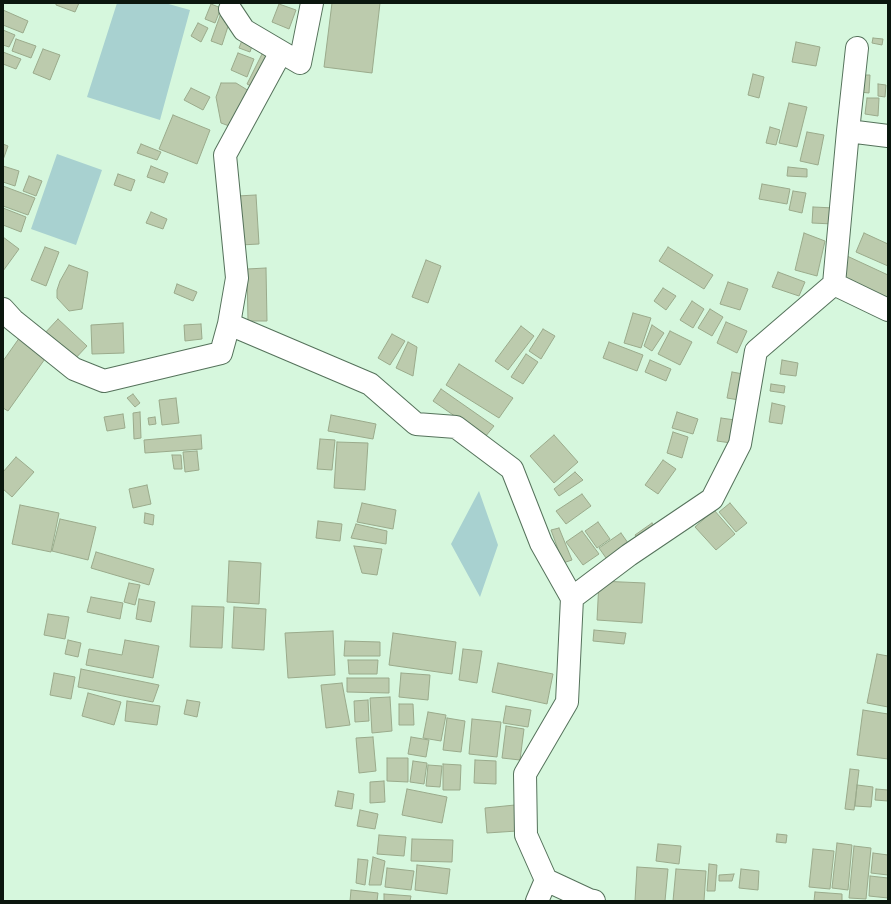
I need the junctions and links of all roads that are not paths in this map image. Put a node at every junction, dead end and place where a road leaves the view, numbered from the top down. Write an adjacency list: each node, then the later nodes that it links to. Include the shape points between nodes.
1 (312, 3): 4 (street, via 300,63)
2 (230, 9): 4 (street, via 244,30)
3 (857, 48): 5 (street)
4 (281, 52): 10 (street, via 225,155 237,278)
5 (848, 131): 6 (street); 7 (street)
6 (888, 136)
7 (834, 284): 9 (street); 11 (street, via 756,351 740,444 712,499 629,555)
8 (3, 308): 10 (street, via 13,320 74,369 104,381 221,353)
9 (888, 310)
10 (229, 324): 11 (street, via 370,384 416,424 456,427 512,469 541,543)
11 (572, 598): 12 (street, via 568,702 526,774 526,836)
12 (546, 880): 13 (street); 14 (street)
13 (537, 901)
14 (594, 901)

